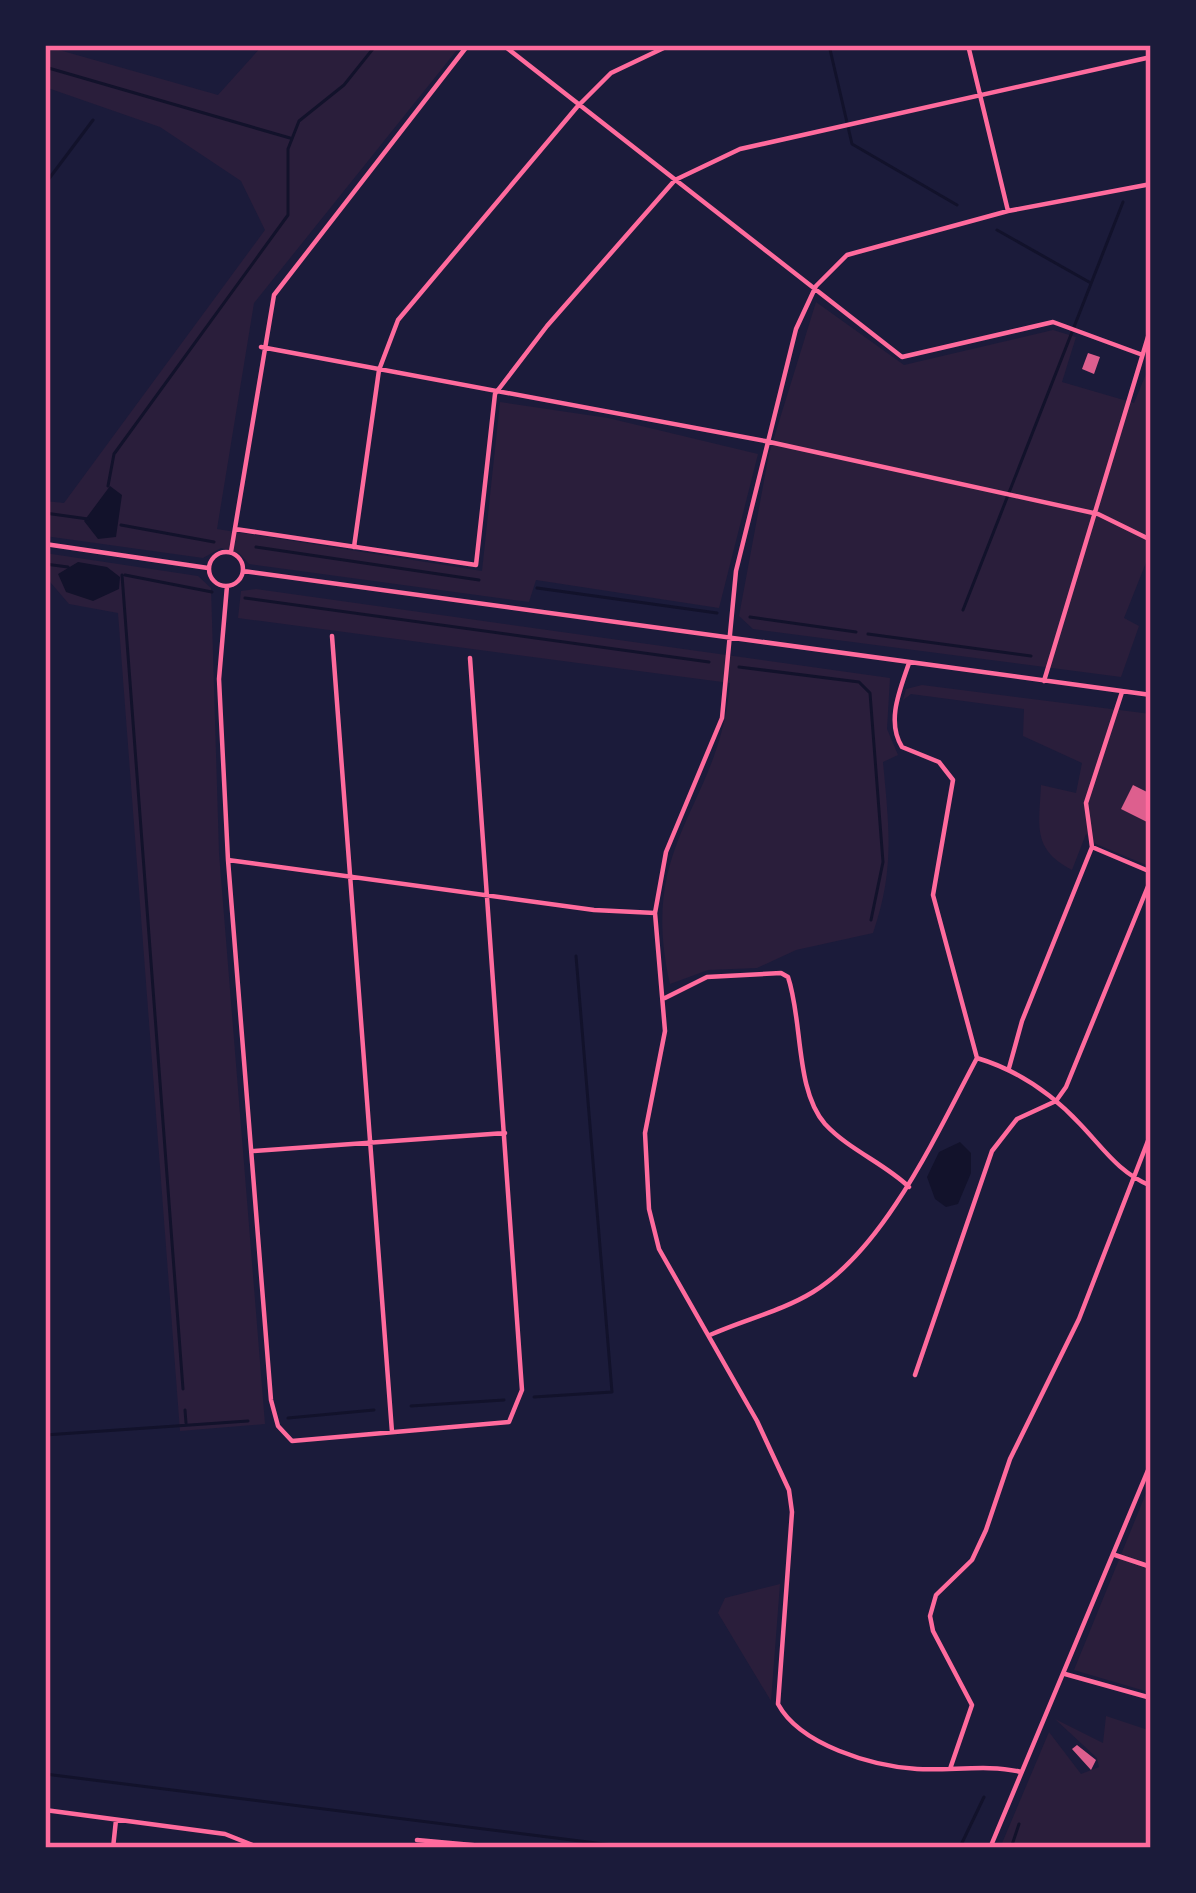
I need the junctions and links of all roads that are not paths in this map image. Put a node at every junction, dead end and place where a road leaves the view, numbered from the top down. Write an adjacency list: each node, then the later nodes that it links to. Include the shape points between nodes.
1 (468, 45): 13 (street, via 302,253 274,296)
2 (503, 45): 7 (street)
3 (670, 45): 7 (street, via 611,73)
4 (968, 45): 6 (street)
5 (1151, 57): 6 (street)
6 (982, 97): 8 (street, via 740,149); 10 (street)
7 (577, 107): 8 (street); 15 (street, via 398,320)
8 (675, 180): 11 (street); 16 (street)
9 (1151, 184): 10 (street)
10 (1008, 211): 11 (street, via 847,255)
11 (816, 286): 14 (street, via 902,357 1053,322); 17 (street)
12 (1151, 327): 14 (street)
13 (261, 347): 15 (street); 19 (street)
14 (1140, 354): 18 (street)
15 (380, 370): 16 (street); 22 (street)
16 (496, 394): 17 (street); 22 (street, via 476,565)
17 (765, 442): 18 (street); 28 (street)
18 (1098, 514): 20 (street); 31 (street)
19 (235, 529): 22 (street); 23 (street)
20 (1151, 540)
21 (45, 544): 24 (street)
22 (354, 547)
23 (231, 552): 24 (street, via 215,555); 25 (street)
24 (208, 568): 26 (street)
25 (243, 571): 26 (street); 28 (street)
26 (226, 586): 35 (street, via 219,679)
27 (332, 636): 37 (street)
28 (729, 638): 30 (street); 39 (street, via 722,718 666,852)
29 (470, 658): 38 (street)
30 (909, 663): 31 (street); 41 (street, via 895,730 902,747 939,762 953,780 933,895)
31 (1044, 681): 32 (street)
32 (1122, 692): 33 (street); 34 (street, via 1086,803)
33 (1151, 695)
34 (1092, 847): 36 (street); 42 (street)
35 (228, 860): 37 (street); 47 (street)
36 (1151, 876): 43 (street)
37 (351, 877): 38 (street); 46 (street)
38 (487, 892): 39 (street); 44 (street)
39 (655, 913): 40 (street)
40 (665, 998): 50 (street, via 707,977 788,977 802,1027 803,1076 822,1121); 51 (street, via 646,1132 649,1209 659,1249)
41 (977, 1058): 42 (street); 50 (street)
42 (1009, 1068): 43 (street)
43 (1056, 1101): 48 (street); 52 (street, via 1017,1119 992,1151)
44 (505, 1133): 46 (street); 53 (street, via 518,1412 509,1422)
45 (1151, 1133): 48 (street)
46 (369, 1143): 47 (street); 53 (street)
47 (251, 1151): 53 (street, via 278,1426 292,1442)
48 (1133, 1179): 49 (street); 59 (street, via 972,1560 936,1595 933,1631 972,1705)
49 (1151, 1186)
50 (910, 1187): 51 (street, via 824,1285)
51 (710, 1335): 59 (street, via 789,1490 778,1704 787,1721 804,1735 880,1761)
52 (915, 1376)
53 (392, 1434)
54 (1151, 1463): 55 (street)
55 (1115, 1555): 56 (street); 57 (street)
56 (1151, 1567)
57 (1065, 1674): 58 (street); 60 (street)
58 (1151, 1698)
59 (950, 1770): 60 (street)
60 (1021, 1772): 70 (street)
61 (45, 1810): 62 (street)
62 (116, 1820): 63 (street); 66 (street)
63 (225, 1834): 67 (street); 68 (street)
64 (418, 1840): 65 (street)
65 (485, 1847): 69 (street)
66 (113, 1848)
67 (224, 1848)
68 (260, 1848)
69 (505, 1848)
70 (990, 1848)

